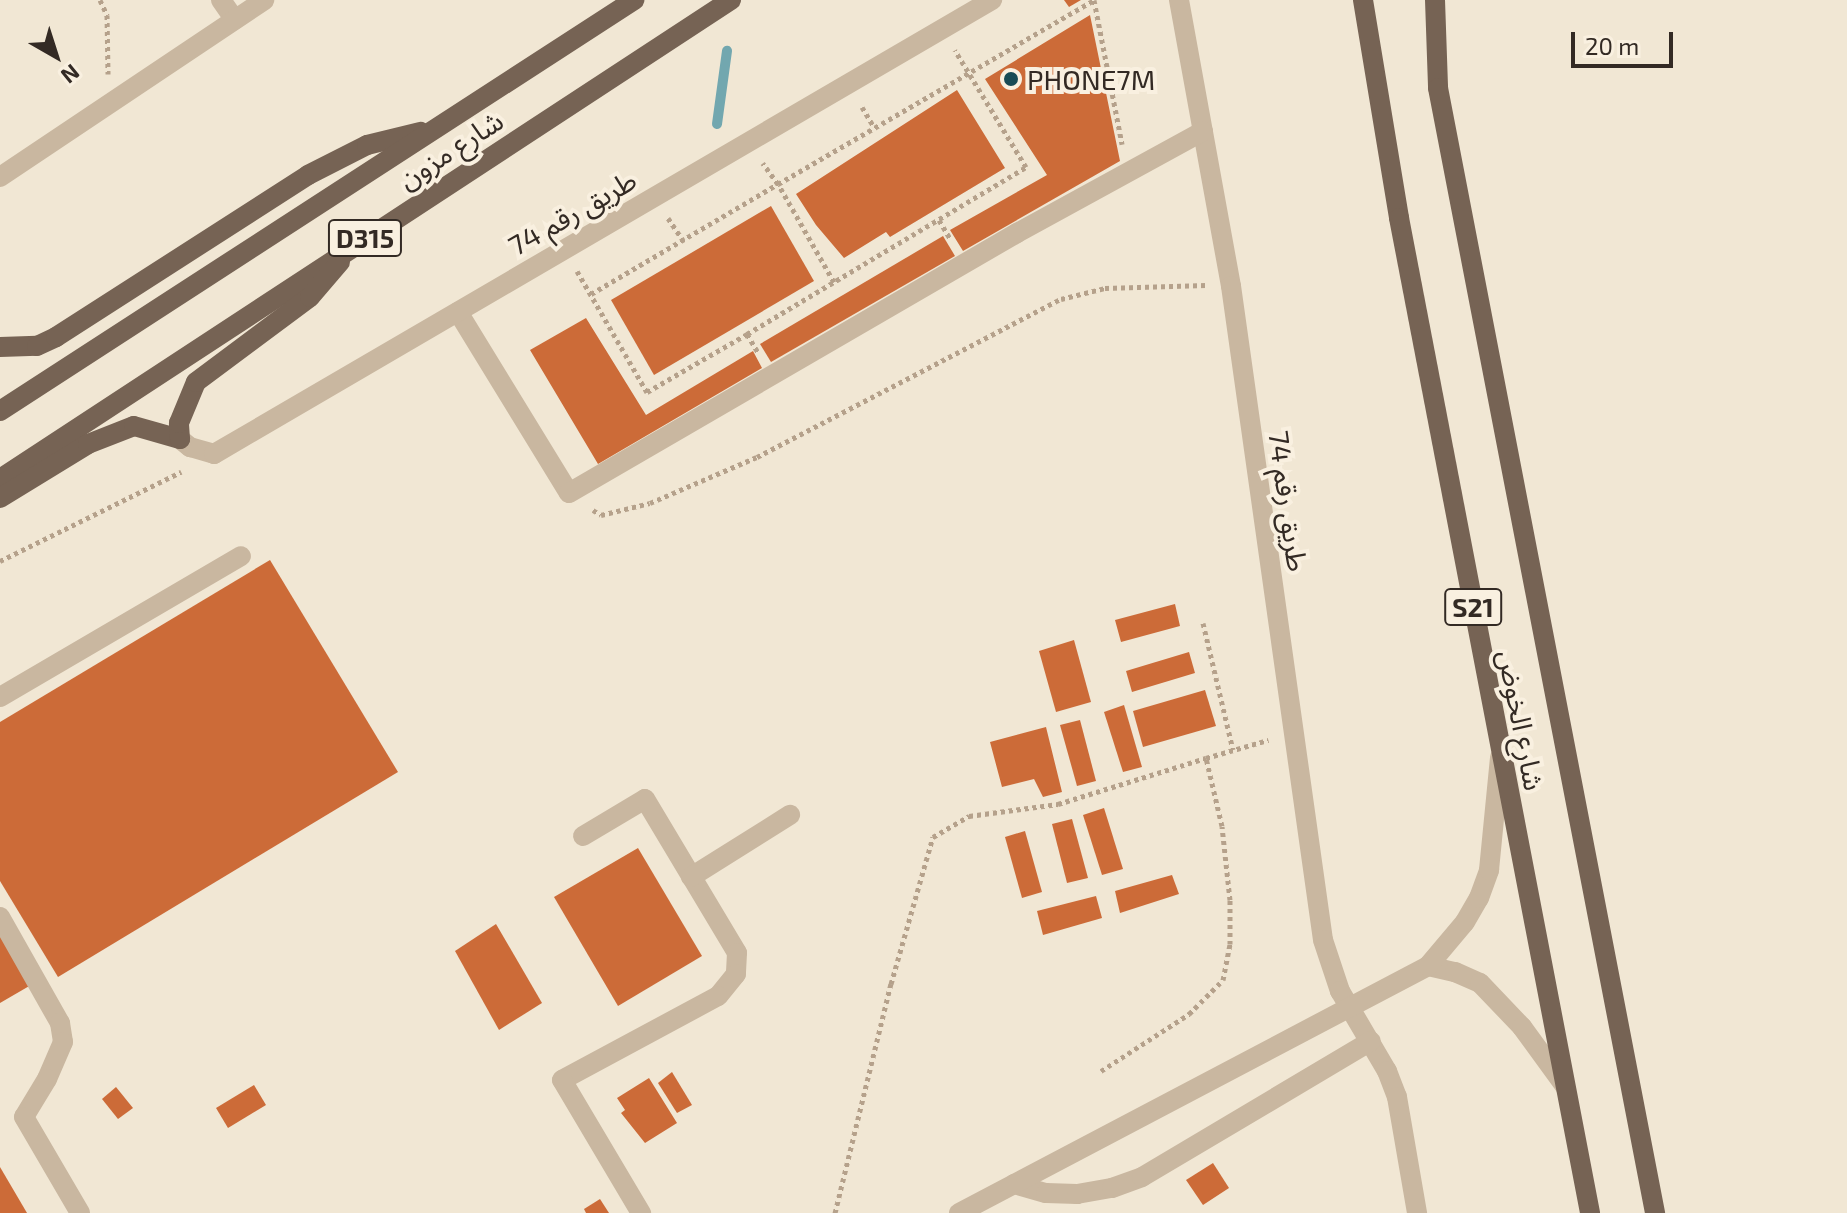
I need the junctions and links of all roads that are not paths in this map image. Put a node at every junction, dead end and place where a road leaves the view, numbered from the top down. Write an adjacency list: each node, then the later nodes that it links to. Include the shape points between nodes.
1 (221, 0): 9 (street)
2 (264, 0): 9 (street)
3 (634, 0): 10 (main road, شارع مزون / D315)
4 (731, 0): 13 (main road, شارع مزون / D315)
5 (992, 0): 14 (street, طريق رقم 74)
6 (1179, 0): 11 (street, طريق رقم 74)
7 (1363, 0): 22 (main road, شارع الخوض / S21)
8 (1435, 0): 37 (main road, شارع الخوض / S21, via 1438,88)
9 (235, 20): 12 (street)
10 (432, 129): 15 (main road, via 337,158 56,337 37,346); 16 (main road, شارع مزون / D315)
11 (1203, 131): 14 (street, via 569,493); 28 (street, طريق رقم 74, via 1231,286 1323,940)
12 (0, 177)
13 (355, 244): 17 (main road, via 310,297 196,382 179,423); 18 (main road, شارع مزون / D315)
14 (458, 312): 17 (street, طريق رقم 74, via 214,454)
15 (0, 347)
16 (0, 411)
17 (180, 439): 19 (main road, via 134,426 88,444)
18 (0, 479)
19 (0, 498)
20 (241, 556): 21 (street)
21 (0, 697)
22 (1500, 754): 27 (street, via 1489,870 1465,922); 30 (main road, شارع الخوض / S21)
23 (790, 815): 25 (street)
24 (583, 836): 25 (street, via 645,799)
25 (691, 877): 33 (street, via 737,953 736,974 718,996 562,1080)
26 (0, 917): 32 (street, via 60,1023 63,1042 24,1117)
27 (1428, 966): 28 (street); 30 (street, via 1480,983 1522,1027)
28 (1348, 1007): 29 (street, طريق رقم 74); 31 (street)
29 (1371, 1041): 31 (street, via 1142,1177 1077,1194); 35 (street, طريق رقم 74, via 1397,1097)
30 (1565, 1086): 36 (main road, شارع الخوض / S21)
31 (1014, 1184): 34 (street)
32 (80, 1213)
33 (641, 1213)
34 (959, 1213)
35 (1417, 1213)
36 (1590, 1213)
37 (1655, 1213)

